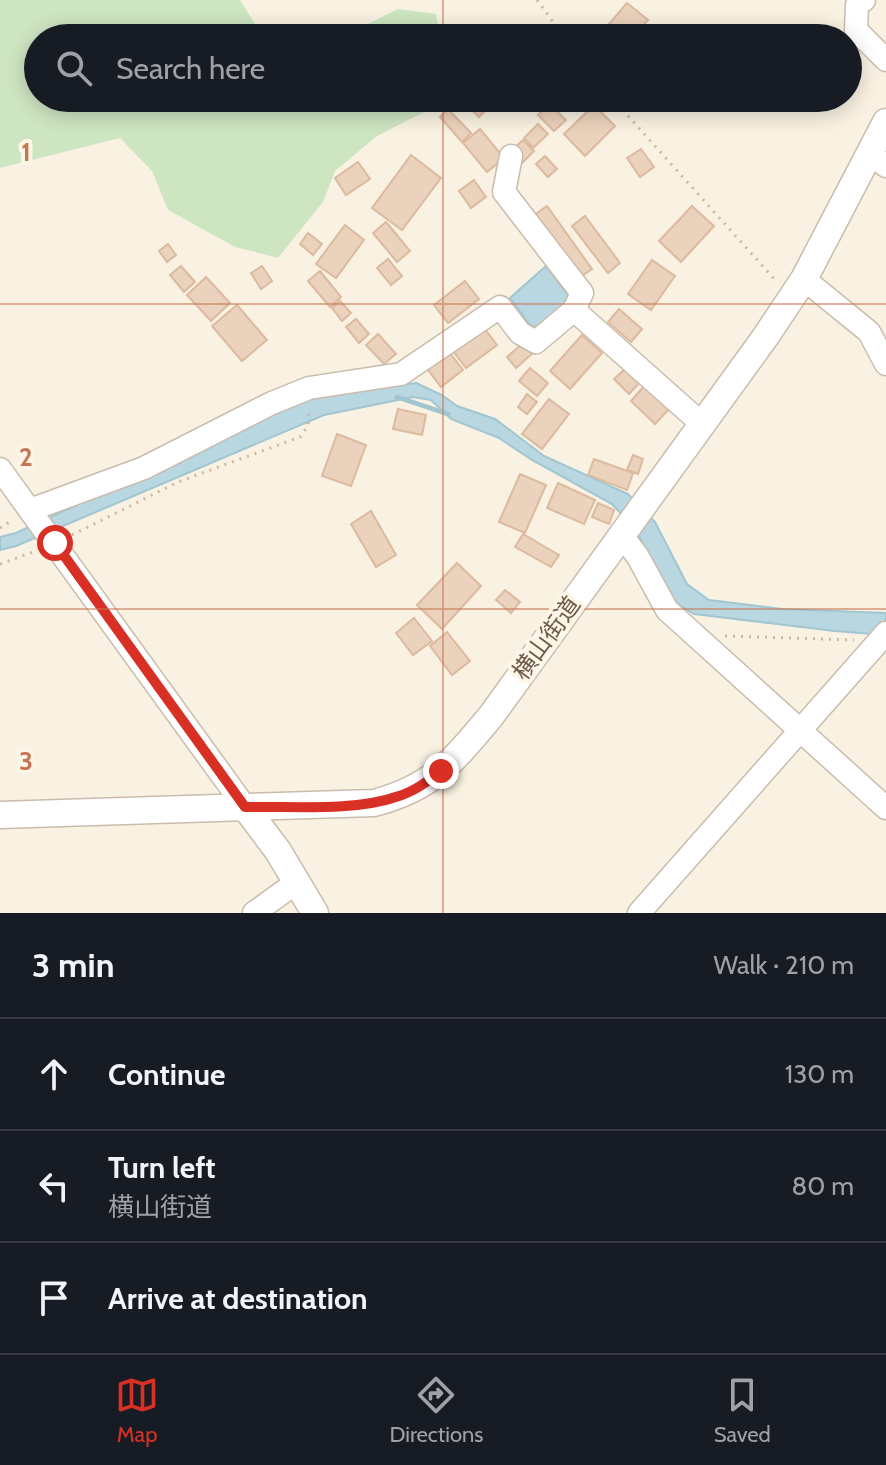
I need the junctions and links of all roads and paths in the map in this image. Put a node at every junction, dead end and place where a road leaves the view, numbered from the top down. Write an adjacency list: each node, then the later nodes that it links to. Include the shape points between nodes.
1 (537, 0): 3 (path)
2 (858, 2): 4 (street)
3 (555, 24)
4 (856, 24)
5 (862, 36): 6 (street)
6 (886, 60)
7 (626, 112): 11 (path)
8 (886, 122): 10 (street, 横山街道)
9 (511, 156): 12 (street, via 504,192 582,293)
10 (878, 160): 11 (street, 横山街道)
11 (798, 289): 13 (street, via 869,332); 15 (street, 横山街道)
12 (574, 310): 14 (street, via 536,342 520,333 500,307 401,374); 15 (street)
13 (886, 364)
14 (309, 388): 17 (street, via 144,468); 19 (path, via 308,426 300,437 178,482)
15 (702, 424): 18 (street, 横山街道)
16 (0, 469): 17 (street)
17 (30, 510): 19 (street)
18 (621, 534): 21 (street, via 667,610); 24 (street, 横山街道, via 491,716 430,779 374,803)
19 (55, 543): 20 (path); 24 (street)
20 (0, 564)
21 (693, 635): 22 (path); 23 (street)
22 (882, 637): 23 (street)
23 (800, 731): 25 (street); 30 (street)
24 (245, 807): 26 (street, 横山街道); 27 (street)
25 (886, 808)
26 (0, 815)
27 (297, 882): 28 (street); 29 (street)
28 (254, 913)
29 (315, 913)
30 (639, 913)

